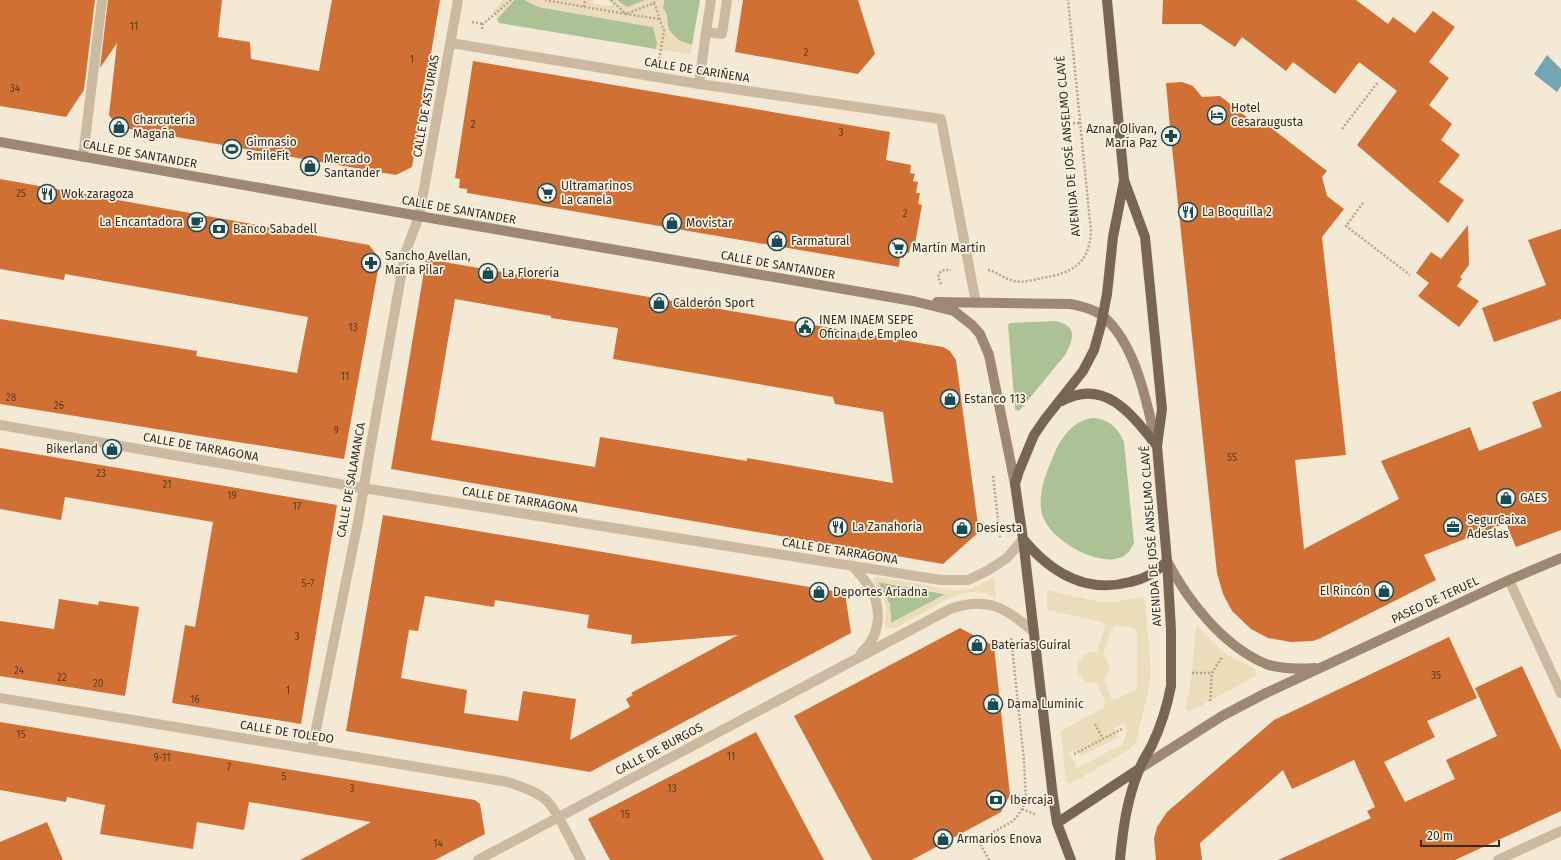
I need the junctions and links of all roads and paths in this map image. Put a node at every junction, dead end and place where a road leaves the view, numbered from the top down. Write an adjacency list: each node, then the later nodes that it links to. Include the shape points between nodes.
1 (102, 0): 25 (street)
2 (458, 0): 17 (street, CALLE DE ASTURIAS)
3 (511, 0): 15 (path)
4 (545, 0): 12 (path)
5 (585, 0): 12 (path)
6 (611, 0): 13 (path)
7 (711, 0): 16 (street)
8 (727, 0): 16 (street, via 722,34)
9 (1068, 0): 21 (path, AVENIDA DE JOSÉ ANSELMO CLAVÉ)
10 (1107, 0): 26 (main road, AVENIDA DE JOSÉ ANSELMO CLAVÉ)
11 (654, 2): 13 (path); 14 (path)
12 (584, 7): 13 (path)
13 (626, 14): 14 (path)
14 (660, 19): 18 (path, via 664,31)
15 (483, 24)
16 (706, 32): 20 (street)
17 (451, 43): 18 (street, CALLE DE CARIÑENA); 28 (street, CALLE DE ASTURIAS)
18 (656, 76): 20 (street, CALLE DE CARIÑENA)
19 (1378, 82): 23 (path)
20 (699, 84): 34 (street, CALLE DE CARIÑENA, via 941,119)
21 (1080, 123): 22 (path); 30 (path, AVENIDA DE JOSÉ ANSELMO CLAVÉ, via 1091,232 1085,254 1076,267 1066,273 1024,281 1009,280)
22 (1061, 124)
23 (1342, 129)
24 (0, 142): 25 (main road, CALLE DE SANTANDER)
25 (83, 157): 28 (main road, CALLE DE SANTANDER)
26 (1124, 180): 35 (main road, AVENIDA DE JOSÉ ANSELMO CLAVÉ, via 1113,237 1110,277); 38 (main road, AVENIDA DE JOSÉ ANSELMO CLAVÉ, via 1145,237 1162,409)
27 (1363, 203): 31 (path, via 1346,226)
28 (419, 216): 33 (main road, CALLE DE SANTANDER); 40 (street, CALLE DE SALAMANCA, via 405,254)
29 (950, 270): 32 (path, via 940,272)
30 (990, 270)
31 (1410, 275)
32 (939, 280)
33 (913, 301): 34 (main road, CALLE DE SANTANDER); 39 (main road, CALLE DE SANTANDER, via 954,311 980,334 989,355)
34 (976, 303): 35 (main road, CALLE DE SANTANDER, via 1070,304 1086,307)
35 (1103, 316): 36 (main road, AVENIDA DE JOSÉ ANSELMO CLAVÉ, via 1088,363); 38 (main road, CALLE DE SANTANDER, via 1125,345 1140,378)
36 (1058, 403): 38 (main road, via 1080,393 1105,397 1133,416); 39 (main road, AVENIDA DE JOSÉ ANSELMO CLAVÉ, via 1034,435)
37 (0, 425): 40 (street, CALLE DE TARRAGONA)
38 (1157, 446): 43 (main road, AVENIDA DE JOSÉ ANSELMO CLAVÉ)
39 (1015, 484): 41 (main road)
40 (363, 488): 44 (street, CALLE DE TARRAGONA); 58 (street, CALLE DE SALAMANCA)
41 (1023, 539): 43 (main road, via 1050,566 1074,579 1097,586 1119,585 1137,580 1155,572); 44 (street, CALLE DE TARRAGONA, via 1002,562 968,580 941,580); 46 (main road)
42 (1561, 558): 45 (main road, PASEO DE TERUEL)
43 (1167, 561): 49 (main road, PASEO DE TERUEL, via 1184,590 1204,616 1241,649 1267,664 1280,667); 60 (main road, AVENIDA DE JOSÉ ANSELMO CLAVÉ, via 1171,686 1160,728)
44 (853, 566): 48 (street, CALLE DE BURGOS, via 871,589 878,623 875,636)
45 (1509, 580): 49 (main road, PASEO DE TERUEL); 52 (street)
46 (1034, 632): 48 (street, CALLE DE BURGOS, via 1008,611 995,605 968,604 950,609); 63 (main road, via 1046,744)
47 (1224, 653): 51 (path)
48 (852, 660): 62 (street, CALLE DE BURGOS)
49 (1321, 667): 60 (main road, PASEO DE TERUEL, via 1222,716)
50 (1192, 673): 51 (path)
51 (1212, 673): 54 (path)
52 (1561, 693)
53 (0, 698): 58 (street, CALLE DE TOLEDO)
54 (1210, 701)
55 (1095, 724): 57 (path)
56 (1122, 729): 57 (path)
57 (1103, 739): 59 (path)
58 (312, 749): 62 (street, CALLE DE TOLEDO, via 508,782 536,793 547,801)
59 (1074, 754)
60 (1139, 769): 63 (main road); 69 (main road, AVENIDA DE JOSÉ ANSELMO CLAVÉ, via 1125,814)
61 (1022, 809): 67 (path, via 1010,823 978,840)
62 (558, 817): 65 (street, CALLE DE BURGOS); 66 (street, CALLE DE TOLEDO)
63 (1058, 823): 68 (main road)
64 (1561, 831): 70 (street)
65 (478, 860)
66 (581, 860)
67 (989, 860)
68 (1071, 860)
69 (1120, 860)
70 (1498, 860)

